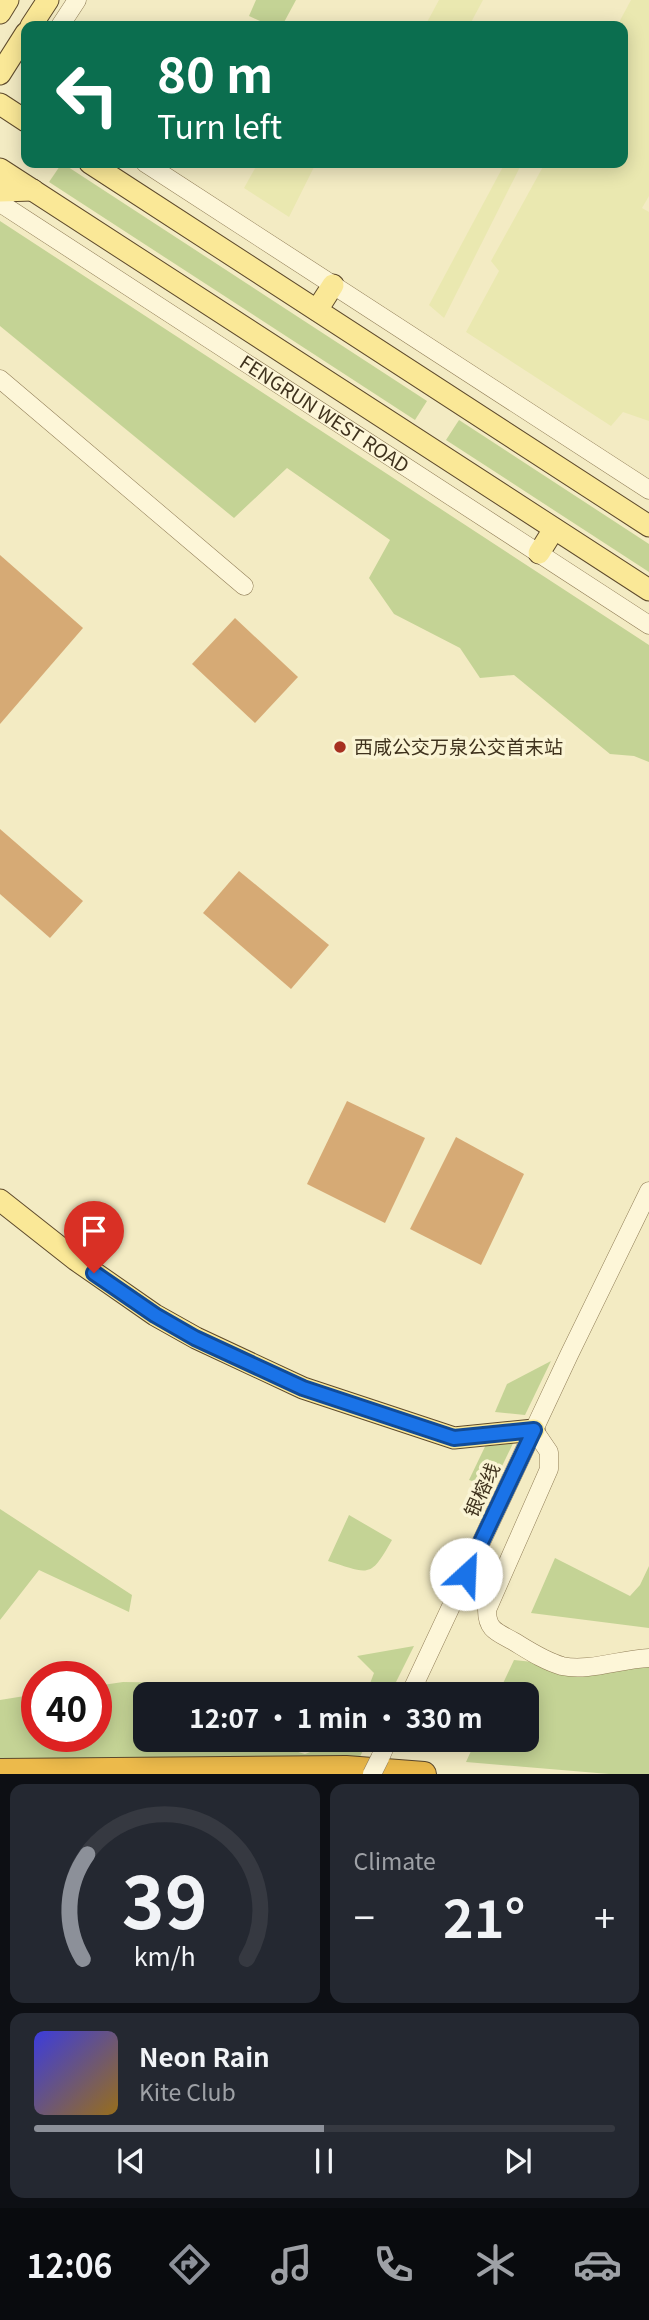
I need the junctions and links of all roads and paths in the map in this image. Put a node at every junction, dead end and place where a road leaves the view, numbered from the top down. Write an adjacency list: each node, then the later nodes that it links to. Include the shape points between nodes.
1 (8, 0): 4 (main road)
2 (48, 0): 5 (main road)
3 (76, 0): 6 (street)
4 (0, 13)
5 (34, 21)
6 (63, 21)
7 (21, 41): 8 (main road)
8 (0, 74)
9 (0, 104): 10 (main road)
10 (21, 118)
11 (98, 168): 18 (main road)
12 (153, 168): 17 (street)
13 (0, 169): 14 (main road, FENGRUN WEST ROAD)
14 (33, 190): 15 (main road); 22 (main road, FENGRUN WEST ROAD)
15 (0, 191)
16 (0, 203): 23 (street, FENGRUN WEST ROAD)
17 (333, 285): 18 (main road); 20 (street)
18 (317, 310): 21 (main road)
19 (0, 379): 24 (street)
20 (649, 490)
21 (649, 526)
22 (554, 529): 23 (main road); 25 (main road, FENGRUN WEST ROAD)
23 (539, 553): 26 (street, FENGRUN WEST ROAD)
24 (244, 586)
25 (649, 590)
26 (649, 625)
27 (649, 1191): 30 (street, 银榕线)
28 (0, 1200): 31 (main road, via 111,1286 195,1338 250,1365 417,1427 454,1438)
29 (0, 1218): 31 (main road, via 136,1319 250,1381 297,1402 451,1450)
30 (534, 1430): 31 (main road); 32 (street, via 549,1452 549,1469 487,1610 487,1621 504,1636 564,1667); 33 (street, 银榕线)
31 (477, 1434)
32 (649, 1658)
33 (416, 1682)
34 (0, 1771): 35 (highway, via 346,1768)
35 (424, 1774)

